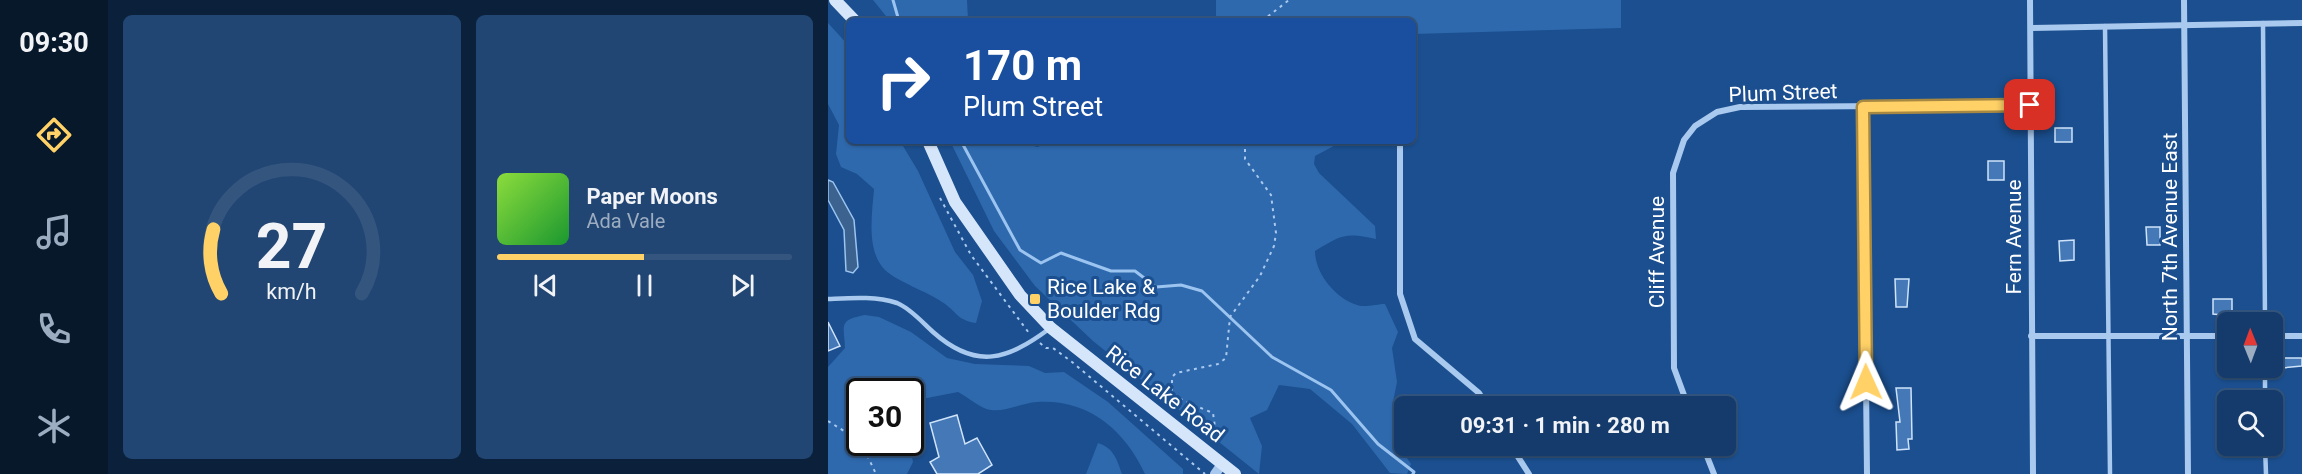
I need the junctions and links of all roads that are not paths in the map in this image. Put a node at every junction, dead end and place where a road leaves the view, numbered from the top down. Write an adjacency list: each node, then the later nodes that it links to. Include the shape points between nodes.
1 (835, 0): 4 (main road)
2 (2030, 0): 9 (street, Fern Avenue)
3 (2184, 0): 7 (street, North 7th Avenue East)
4 (852, 18)
5 (2263, 23): 6 (street); 7 (street); 16 (lane)
6 (2302, 23)
7 (2185, 24): 8 (street); 19 (street, North 7th Avenue East)
8 (2105, 26): 9 (street); 23 (lane)
9 (2031, 28): 10 (street, Fern Avenue)
10 (2030, 105): 11 (street, Plum Street); 18 (street, Fern Avenue)
11 (1863, 107): 12 (street, Plum Street, via 1740,107); 33 (street)
12 (1717, 112): 25 (street, Cliff Avenue, via 1695,126 1684,140 1673,173 1674,368)
13 (929, 144): 17 (main road, Rice Lake Road, via 955,202 1020,295)
14 (1400, 144): 24 (street, via 1400,294 1415,339)
15 (828, 299): 17 (lane, via 867,298 899,304 942,340 969,353 996,358 1021,350)
16 (2265, 312)
17 (1051, 328): 29 (main road, Rice Lake Road)
18 (2031, 336): 23 (street); 34 (street, Fern Avenue)
19 (2187, 336): 20 (street); 23 (street); 36 (street, North 7th Avenue East)
20 (2217, 336)
21 (2283, 336): 22 (street)
22 (2302, 336)
23 (2109, 337): 35 (lane)
24 (1481, 396)
25 (1684, 396)
26 (1517, 456): 31 (street)
27 (1707, 456): 32 (street)
28 (2265, 456): 37 (lane)
29 (1219, 469): 30 (main road, Rice Lake Road)
30 (1234, 474)
31 (1529, 474)
32 (1714, 474)
33 (1868, 474)
34 (2033, 474)
35 (2110, 474)
36 (2188, 474)
37 (2266, 474)

